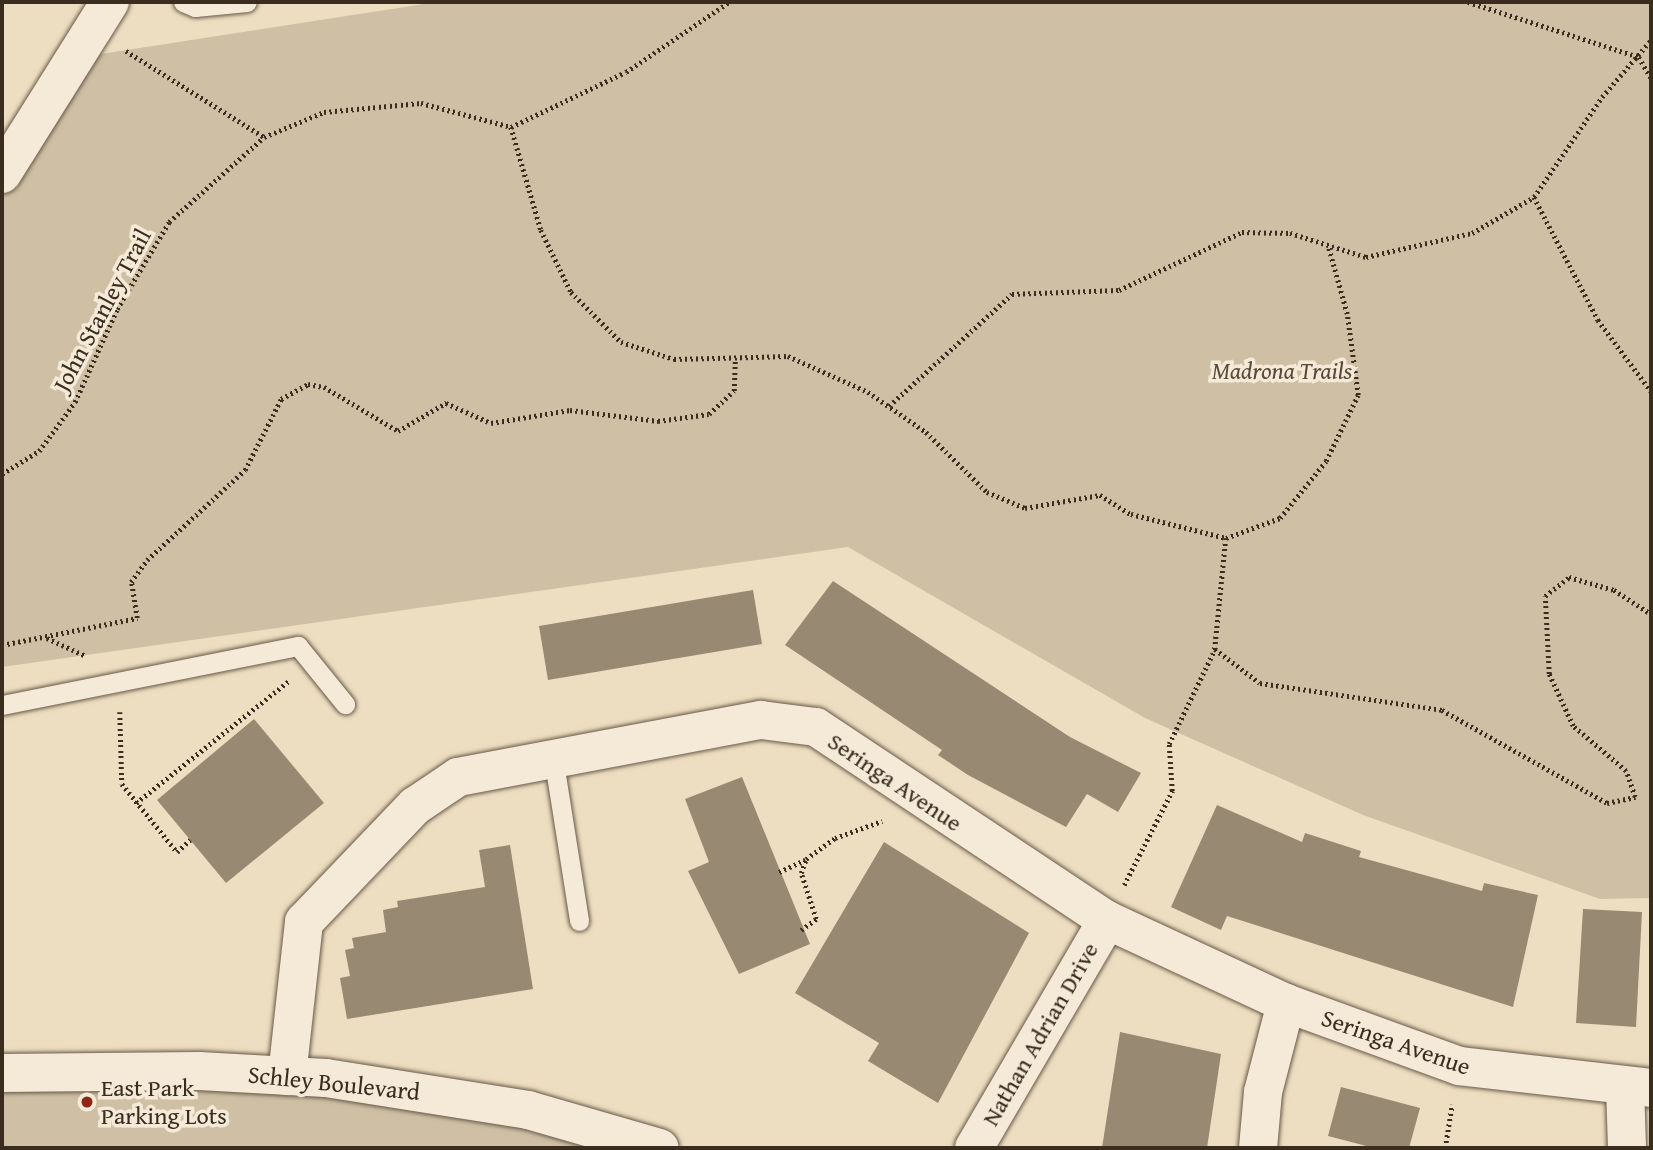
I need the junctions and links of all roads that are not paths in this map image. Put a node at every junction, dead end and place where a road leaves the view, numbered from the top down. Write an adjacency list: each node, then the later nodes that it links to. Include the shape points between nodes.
1 (183, 2): 2 (lane, via 195,7)
2 (247, 2)
3 (101, 16): 4 (street)
4 (2, 174)
5 (345, 704): 6 (lane, via 298,646)
6 (2, 705)
7 (552, 756): 8 (lane); 9 (street, Seringa Avenue, via 761,720 799,722); 12 (street, Seringa Avenue, via 458,777 415,806 304,922)
8 (579, 920)
9 (1107, 920): 10 (street, Seringa Avenue); 15 (street, Nathan Adrian Drive)
10 (1286, 1003): 13 (street, Seringa Avenue, via 1459,1066); 16 (street, via 1263,1092)
11 (2, 1073): 12 (street, Schley Boulevard)
12 (287, 1076): 14 (street, Schley Boulevard, via 528,1110)
13 (1638, 1088): 17 (street)
14 (660, 1148)
15 (974, 1148)
16 (1258, 1148)
17 (1627, 1148)

